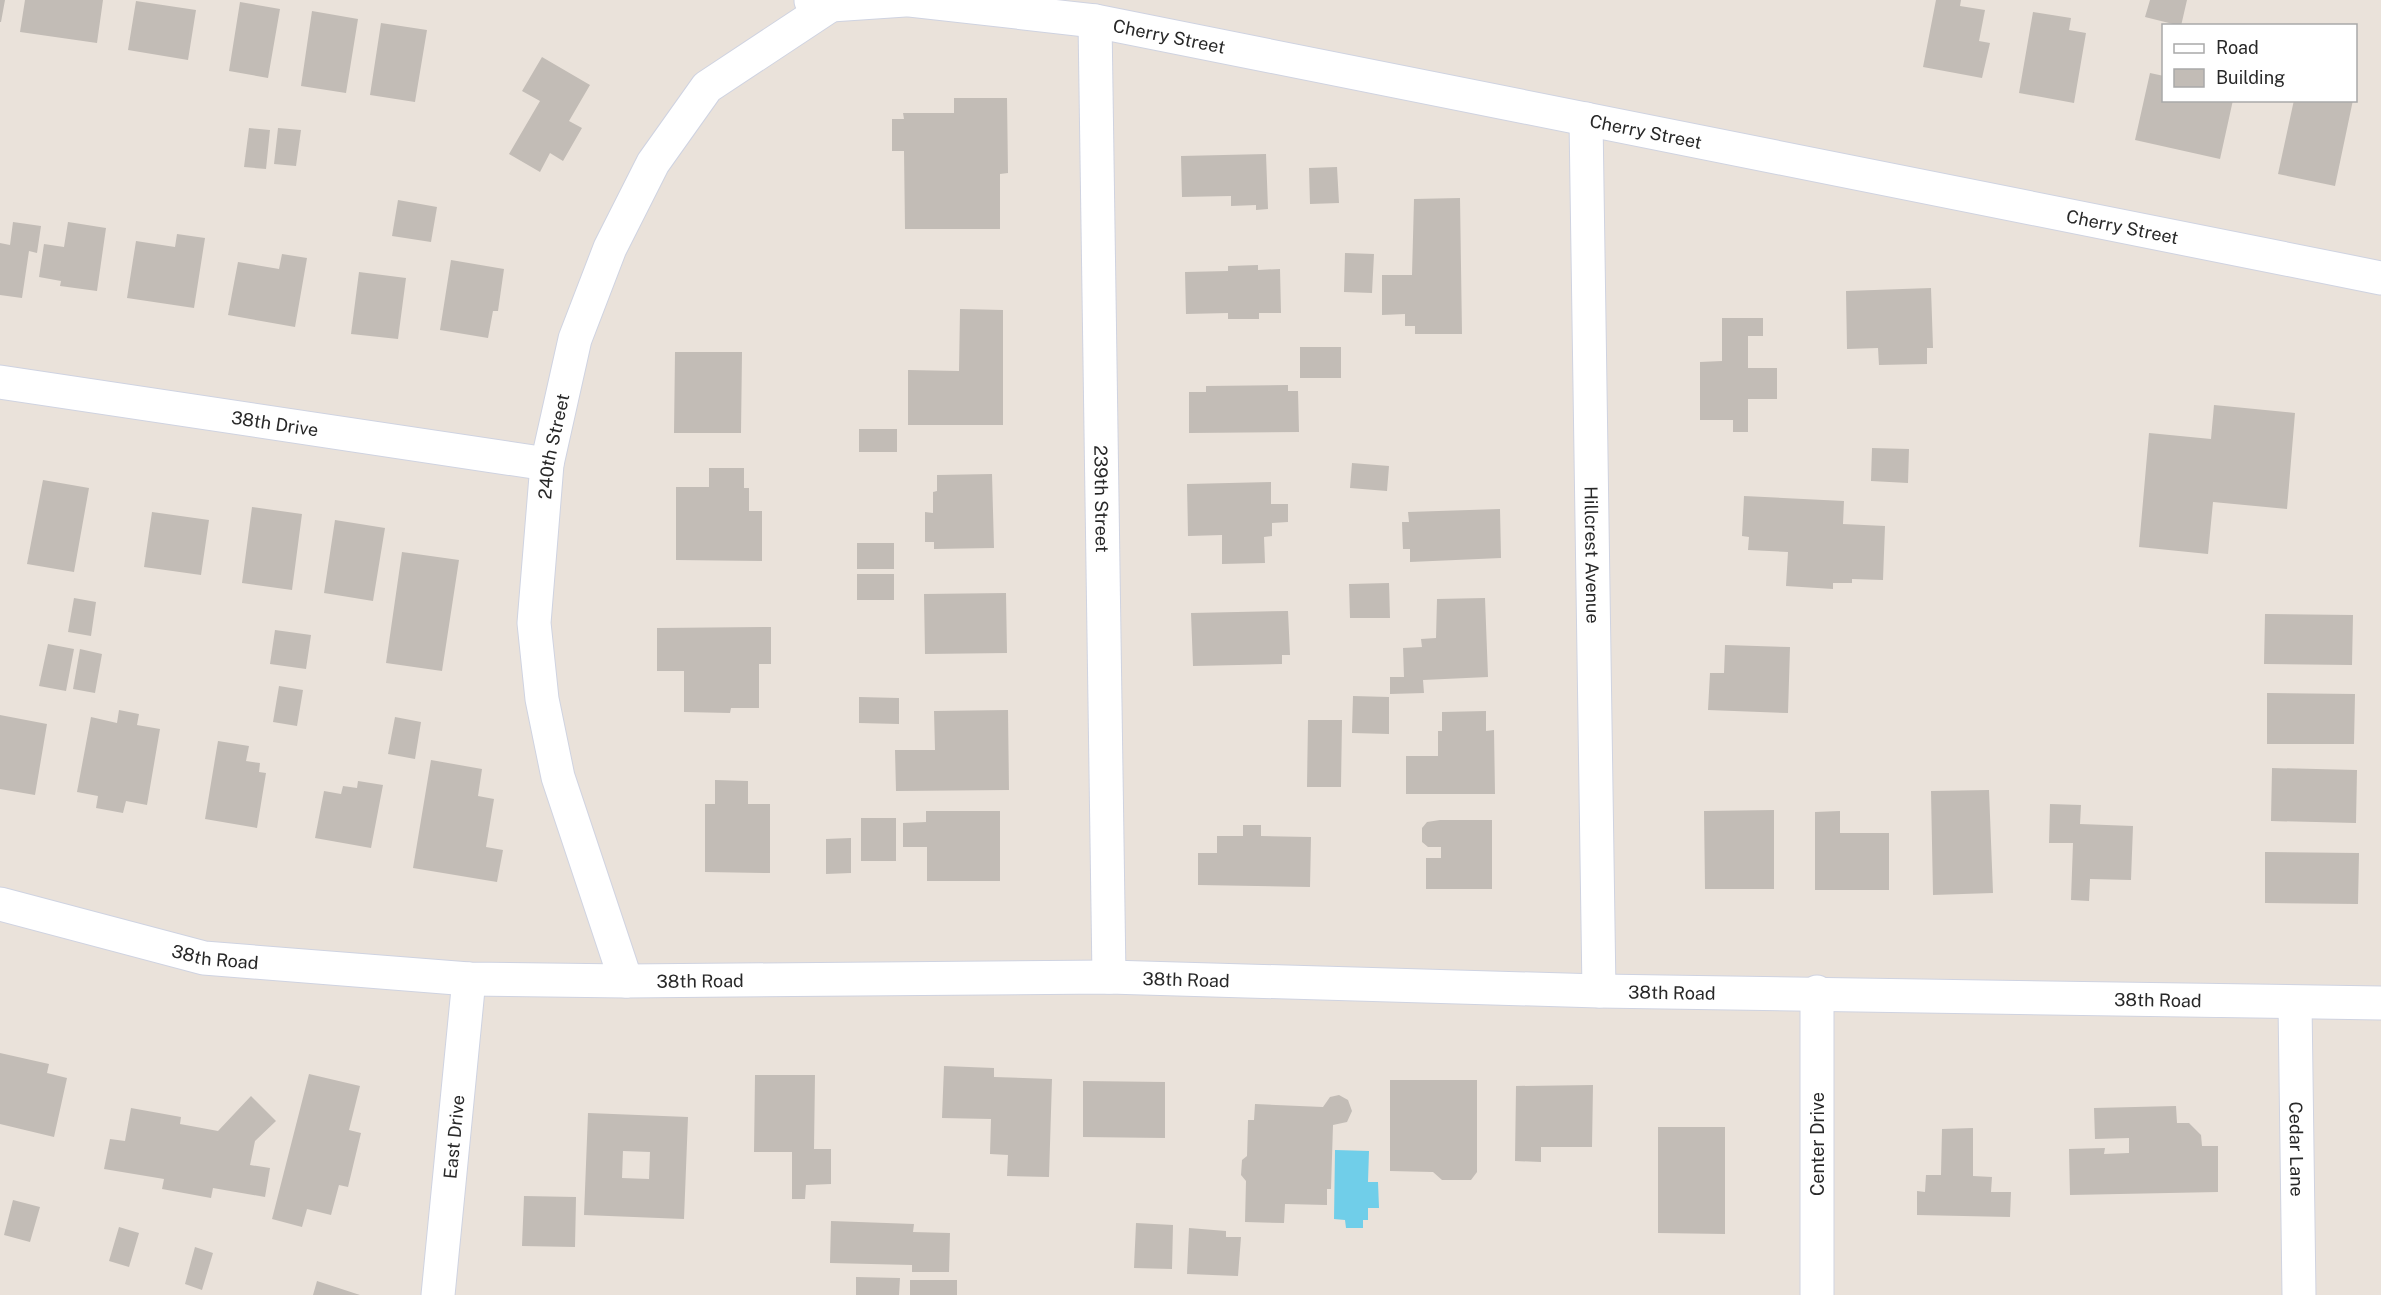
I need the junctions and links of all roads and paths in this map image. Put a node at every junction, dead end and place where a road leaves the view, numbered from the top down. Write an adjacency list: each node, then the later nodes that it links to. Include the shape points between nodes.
1 (905, 0): 3 (street)
2 (910, 0): 4 (street, Cherry Street)
3 (822, 2): 8 (street, 240th Street, via 707,87 652,163 610,248 575,339)
4 (1095, 21): 5 (street, Cherry Street); 10 (street, 239th Street)
5 (1586, 119): 6 (street, Cherry Street); 13 (street, Hillcrest Avenue)
6 (2381, 278)
7 (0, 382): 8 (street, 38th Drive)
8 (548, 464): 12 (street, 240th Street, via 534,623 542,699 558,777)
9 (0, 904): 11 (street, 38th Road, via 204,958)
10 (1109, 977): 12 (street, 38th Road); 13 (street, 38th Road)
11 (469, 979): 12 (street, 38th Road); 17 (street, East Drive)
12 (626, 981)
13 (1599, 991): 14 (street, 38th Road)
14 (1817, 992): 15 (street, 38th Road); 18 (street, Center Drive)
15 (2295, 1003): 16 (street, 38th Road); 19 (street, Cedar Lane)
16 (2381, 1003)
17 (438, 1295)
18 (1817, 1295)
19 (2299, 1295)

